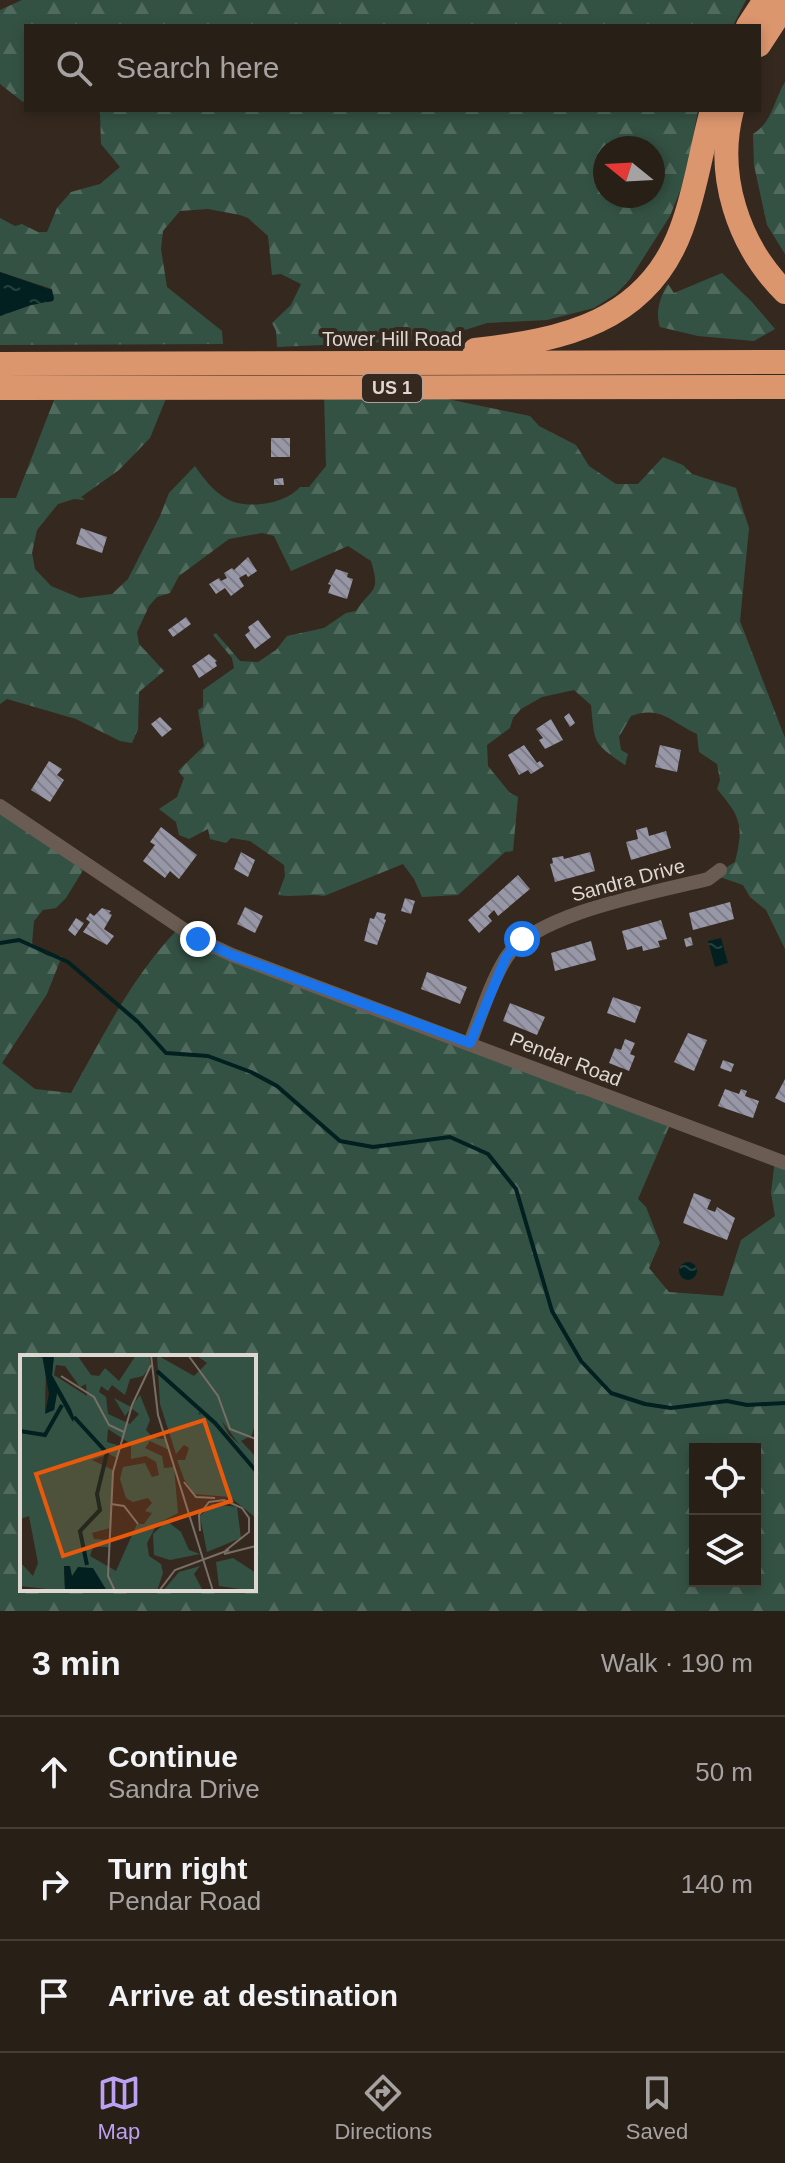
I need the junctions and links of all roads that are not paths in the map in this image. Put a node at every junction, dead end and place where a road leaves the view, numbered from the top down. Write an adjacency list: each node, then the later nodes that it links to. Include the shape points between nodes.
1 (765, 0): 3 (highway)
2 (785, 5): 4 (highway)
3 (749, 24)
4 (761, 42)
5 (712, 112): 9 (highway, via 676,243 646,287 621,308 579,330 521,344)
6 (732, 112): 7 (highway, via 726,151 734,207 761,264)
7 (785, 292)
8 (785, 362): 9 (highway, Tower Hill Road / US 1)
9 (343, 363): 10 (highway, Tower Hill Road / US 1)
10 (0, 364)
11 (785, 387): 12 (highway, US 1)
12 (0, 388)
13 (0, 806): 15 (street, Pendar Road, via 198,939)
14 (720, 870): 15 (street, Sandra Drive, via 708,879 572,915 522,939 506,957)
15 (470, 1043): 16 (street, Pendar Road)
16 (785, 1163)

